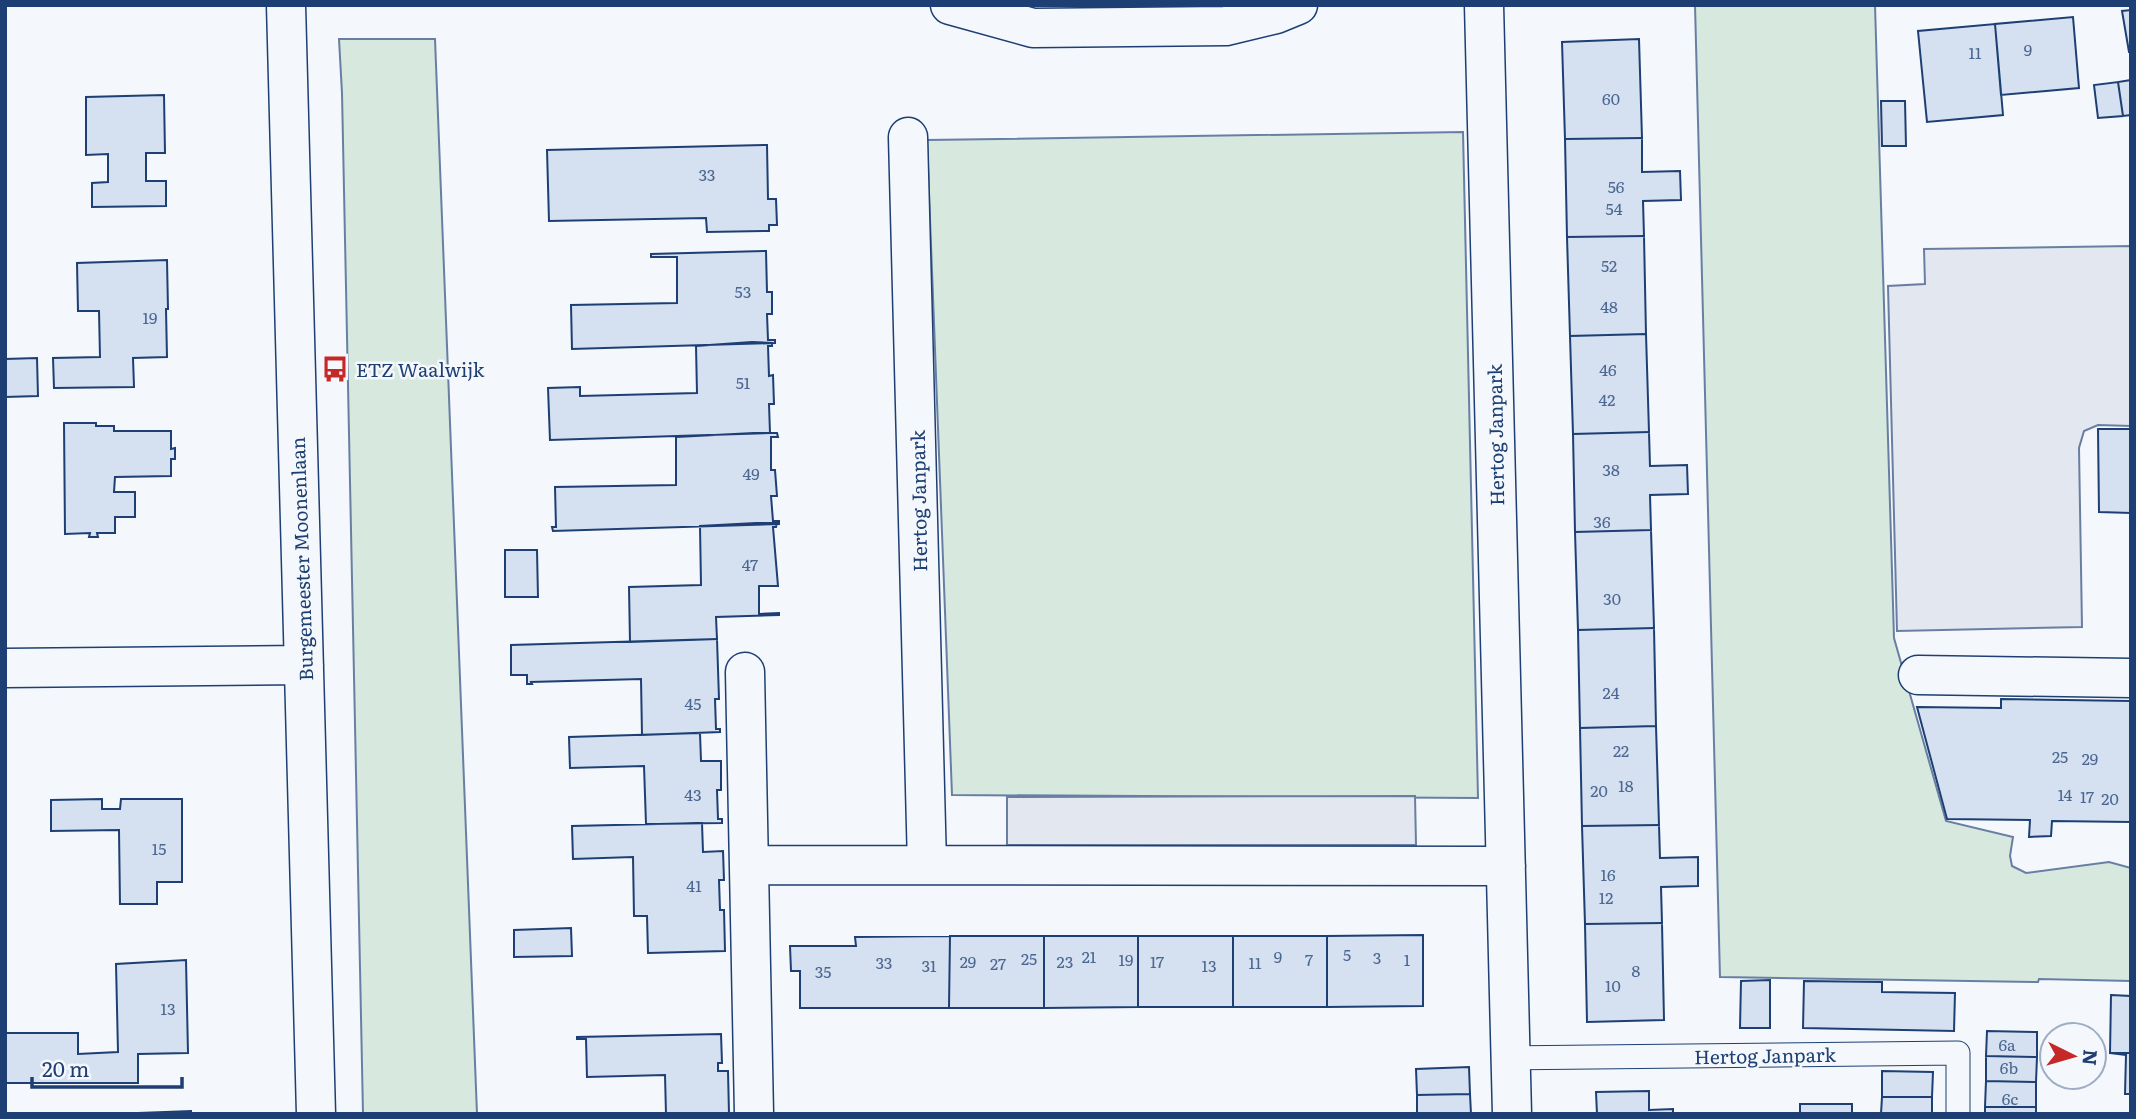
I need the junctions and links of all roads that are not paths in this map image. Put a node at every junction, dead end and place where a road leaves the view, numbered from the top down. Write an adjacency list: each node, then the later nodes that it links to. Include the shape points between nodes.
1 (286, 5): 6 (street, Burgemeester Moonenlaan)
2 (950, 5): 3 (street, via 1032,28 1226,26)
3 (1298, 5)
4 (1484, 5): 13 (street, Hertog Janpark)
5 (908, 137): 11 (street, Hertog Janpark)
6 (304, 665): 7 (street); 15 (street, Burgemeester Moonenlaan)
7 (5, 668)
8 (745, 672): 12 (street)
9 (1918, 675): 10 (street)
10 (2131, 678)
11 (927, 865): 12 (street); 13 (street)
12 (749, 866): 16 (street)
13 (1506, 866): 14 (street, Hertog Janpark)
14 (1511, 1058): 17 (street, Hertog Janpark); 18 (lane, Hertog Janpark, via 1958,1053)
15 (316, 1114)
16 (754, 1114)
17 (1512, 1114)
18 (1958, 1114)

